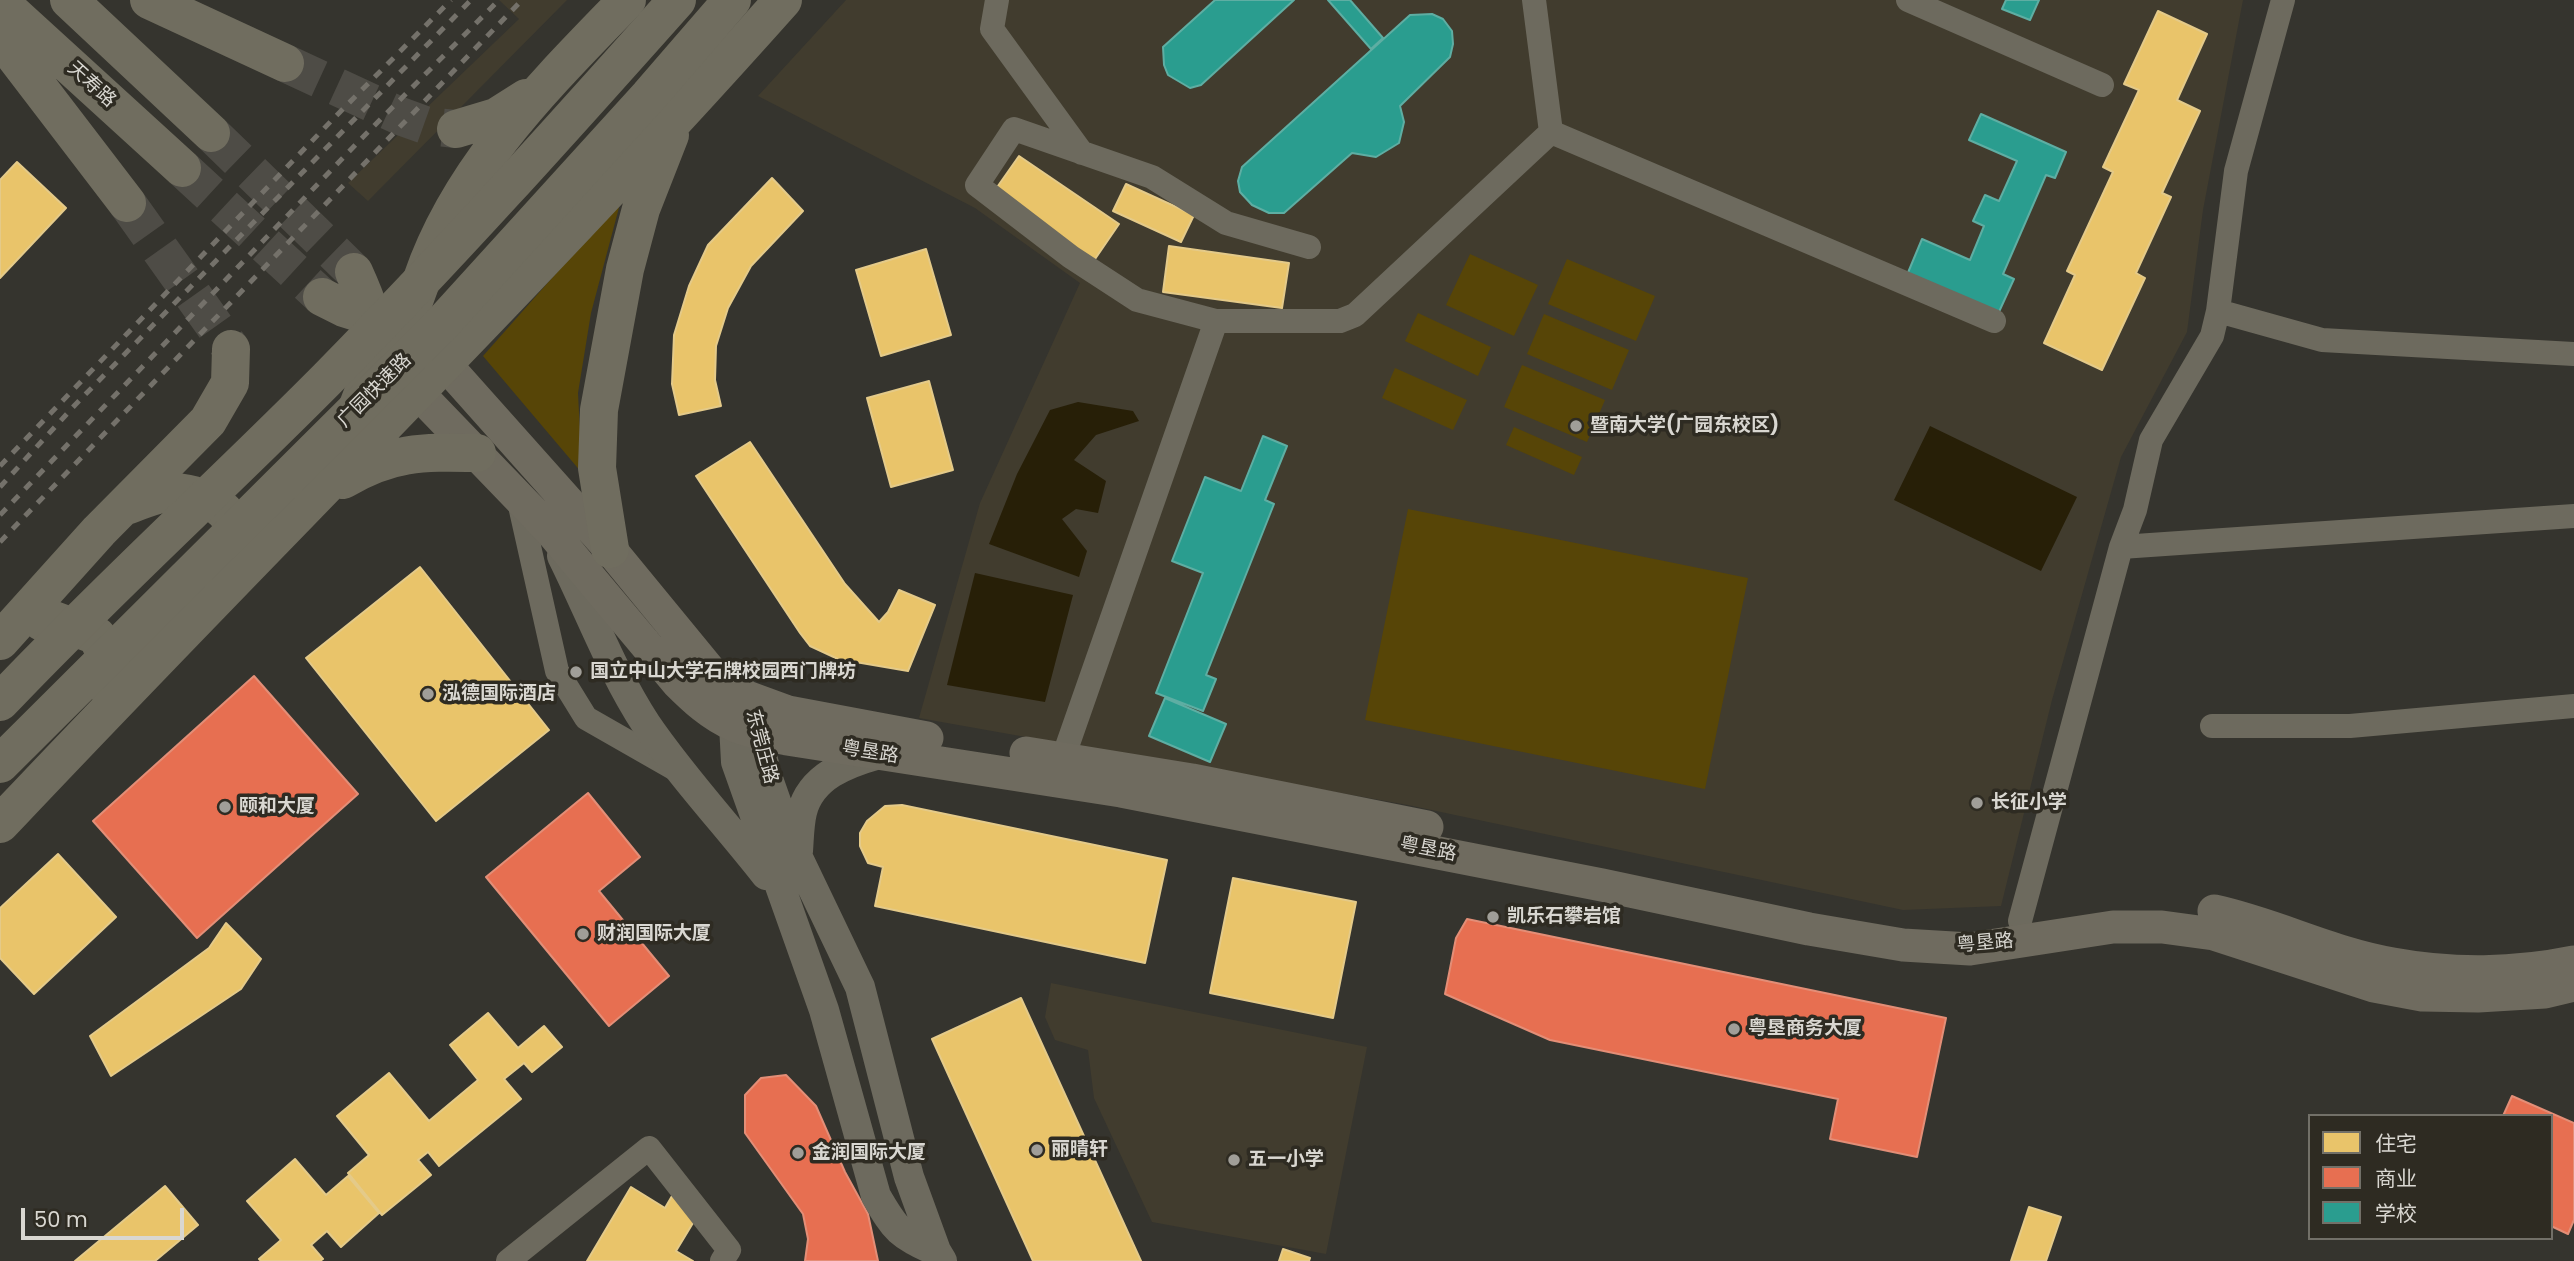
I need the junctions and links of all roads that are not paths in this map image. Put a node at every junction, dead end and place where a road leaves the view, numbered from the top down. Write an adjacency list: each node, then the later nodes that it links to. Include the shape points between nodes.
1 (69, 0): 19 (highway)
2 (149, 0): 13 (highway)
3 (627, 0): 15 (highway)
4 (677, 0): 46 (highway, bridge, via 372,332)
5 (732, 0): 53 (highway, 广园快速路, bridge, via 439,327)
6 (783, 0): 16 (highway)
7 (997, 0): 20 (street, via 992,29)
8 (1534, 0): 18 (street)
9 (1909, 0): 14 (street)
10 (2283, 0): 27 (street, via 2236,171)
11 (0, 2): 21 (highway, 天寿路)
12 (0, 37): 23 (highway)
13 (285, 63)
14 (2102, 85)
15 (546, 86): 17 (highway, via 496,117); 22 (highway, via 543,129 553,150 573,168 591,174); 30 (highway, via 512,122 447,220 429,257)
16 (680, 112): 22 (highway); 43 (highway, via 656,167 632,245 599,410 597,468)
17 (456, 130)
18 (1551, 132): 28 (street, via 1356,315 1340,321); 29 (street)
19 (211, 134)
20 (1082, 153): 24 (street, via 1152,177 1226,223); 28 (street, via 1013,129 977,185 1071,257 1137,300)
21 (182, 168)
22 (624, 173): 25 (highway)
23 (127, 203)
24 (1309, 247)
25 (519, 286): 30 (highway, via 462,313); 34 (highway)
26 (323, 297): 31 (highway, via 344,308)
27 (2218, 311): 33 (street, via 2322,340); 42 (street, via 2212,336 2151,440)
28 (1216, 321): 52 (street)
29 (1994, 321)
30 (408, 326): 31 (highway); 31 (highway, via 354,272 368,303); 34 (highway); 35 (highway, via 407,349)
31 (373, 334): 35 (highway); 38 (highway, via 371,371 349,429)
32 (231, 349): 39 (highway, via 230,383 208,421)
33 (2574, 354)
34 (446, 364): 35 (highway); 43 (main road, 粤垦路)
35 (417, 392): 36 (main road, 粤垦路); 38 (highway)
36 (477, 453): 37 (main road, 粤垦路); 38 (highway, via 430,452 387,458)
37 (518, 497): 41 (main road, 粤垦路); 54 (street, via 557,671 586,718)
38 (309, 501): 44 (highway)
39 (124, 507): 44 (highway, via 164,494 189,493 225,509 232,522 235,548 231,569); 45 (highway)
40 (2574, 516): 42 (street)
41 (550, 530): 49 (main road, 粤垦路, via 700,705); 54 (street, via 615,669)
42 (2122, 547): 58 (street)
43 (610, 550): 49 (main road, 粤垦路)
44 (214, 598): 48 (highway)
45 (6, 634): 48 (highway, via 54,620 97,636 113,672)
46 (0, 702)
47 (2574, 706): 50 (street, via 2350,726)
48 (100, 718): 55 (highway)
49 (746, 718): 51 (main road, 粤垦路, via 787,739); 52 (main road, 粤垦路, via 788,712 892,733); 56 (street, 东莞庄路); 57 (street, 东莞庄路, via 736,762)
50 (2212, 726)
51 (879, 754): 56 (street, via 855,760 817,784 802,811); 60 (main road, 粤垦路, via 1121,791 1903,945 1970,949 2113,928 2162,927 2214,934 2374,986 2423,995 2545,992)
52 (1063, 758): 58 (main road, 粤垦路, via 1311,803 1895,923 1951,928)
53 (0, 764)
54 (680, 772): 57 (street)
55 (0, 824)
56 (797, 858): 61 (street, 东莞庄路, via 860,987 909,1177)
57 (782, 895): 61 (street, 东莞庄路, via 824,1010 876,1196 891,1222)
58 (2020, 921): 59 (main road, 粤垦路, via 2121,905 2170,905 2217,911 2392,964 2488,971)
59 (2574, 962)
60 (2574, 985)
61 (936, 1258)
62 (508, 1261): 63 (street, via 649,1148 729,1250)
63 (722, 1261)

